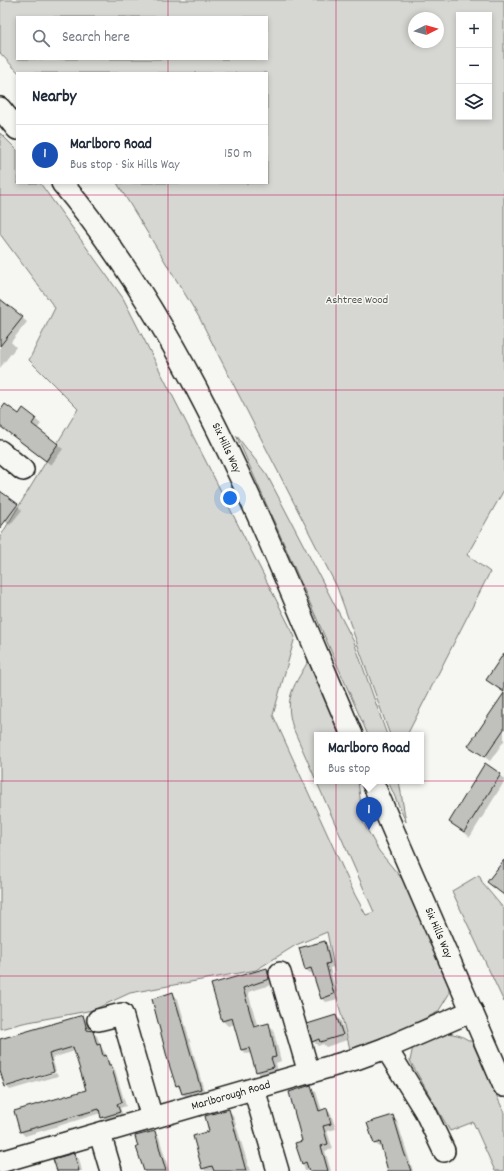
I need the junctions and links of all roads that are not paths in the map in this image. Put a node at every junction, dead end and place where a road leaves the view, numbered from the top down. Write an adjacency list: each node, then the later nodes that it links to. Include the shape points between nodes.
1 (0, 108): 2 (street)
2 (16, 128)
3 (63, 184): 6 (street, Six Hills Way, via 112,248 140,290 214,422 260,521)
4 (0, 451): 5 (street)
5 (23, 470)
6 (351, 732)
7 (373, 784): 9 (street, Six Hills Way)
8 (280, 973): 12 (street)
9 (472, 1011): 11 (street, Marlborough Road); 13 (street, Six Hills Way)
10 (98, 1020): 15 (street, via 122,1014)
11 (386, 1048): 12 (street, Marlborough Road); 17 (street, via 426,1111)
12 (309, 1073): 14 (street, Marlborough Road)
13 (504, 1086)
14 (254, 1089): 15 (street, Marlborough Road); 20 (street)
15 (152, 1118): 16 (street, Marlborough Road)
16 (100, 1134): 18 (street, Marlborough Road); 19 (street)
17 (444, 1151)
18 (0, 1162)
19 (111, 1171)
20 (278, 1171)

